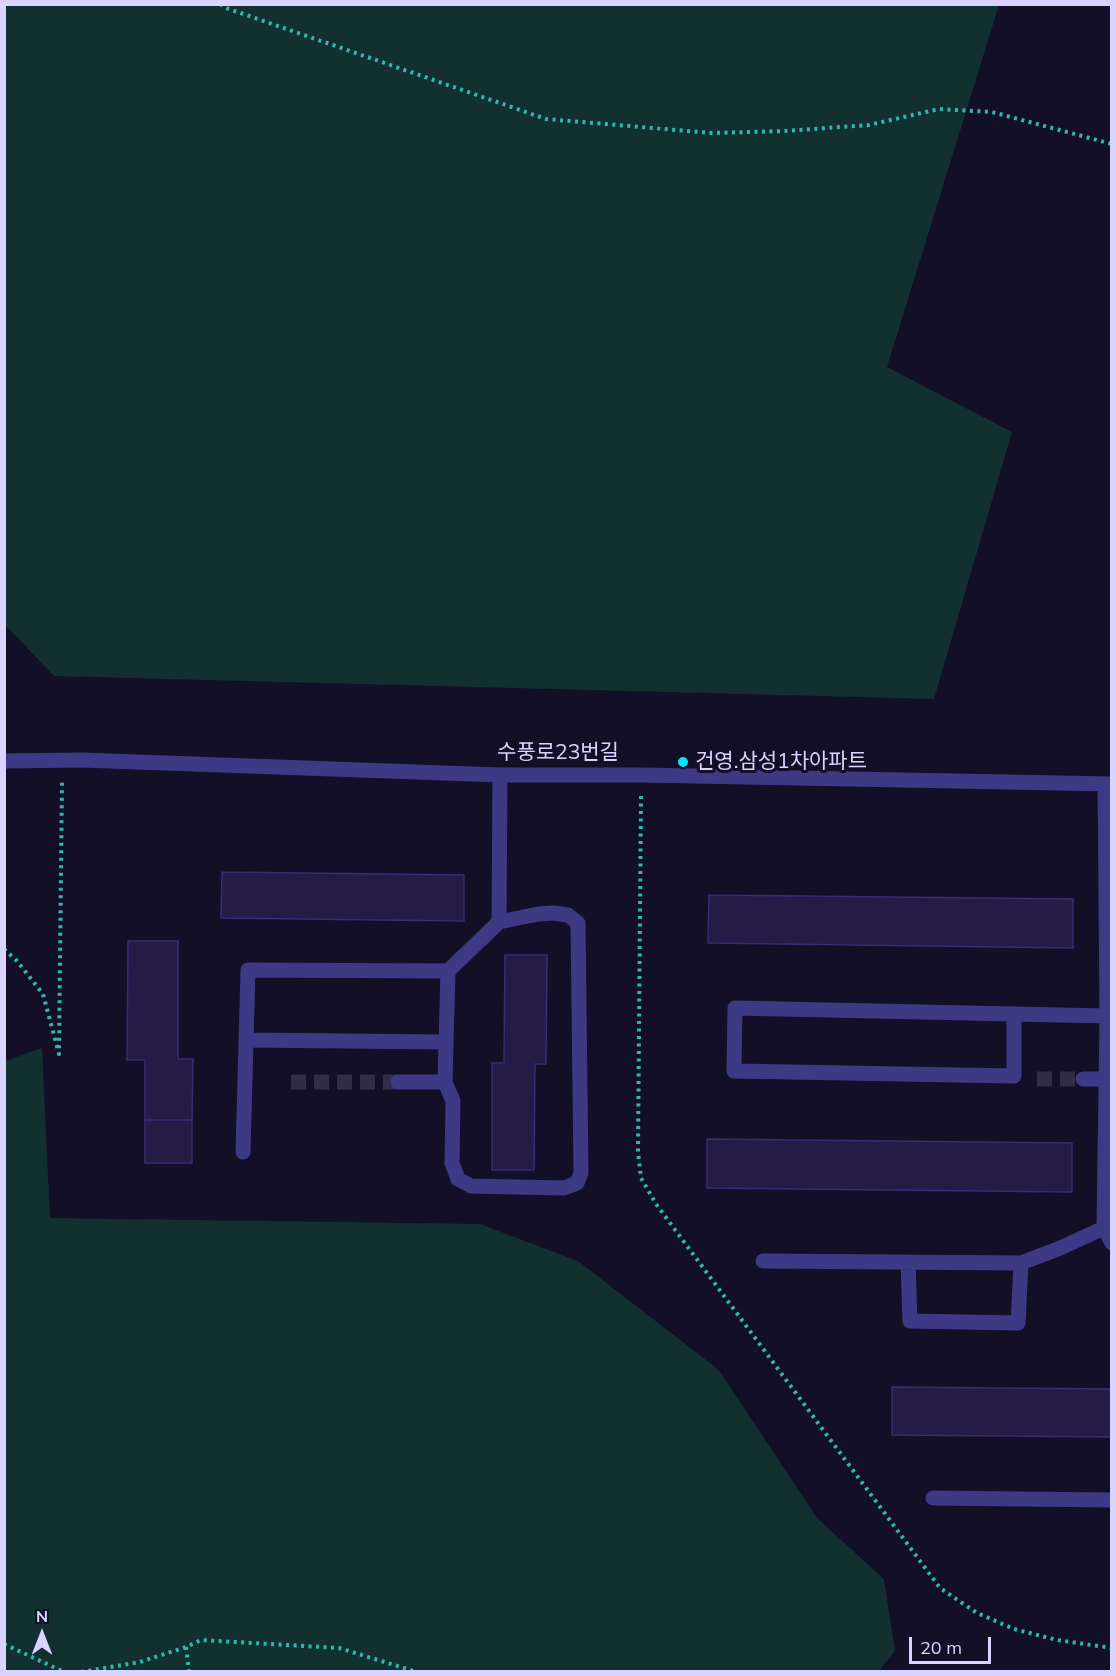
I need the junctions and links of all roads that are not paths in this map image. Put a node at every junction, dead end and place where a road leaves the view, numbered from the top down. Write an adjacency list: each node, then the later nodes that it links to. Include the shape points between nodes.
1 (4, 761): 2 (street, 수풍로23번길)
2 (500, 775): 3 (street, 수풍로23번길); 4 (street)
3 (1108, 784): 7 (street)
4 (499, 922): 5 (street); 13 (street, via 553,913 568,915 578,923 581,1173 577,1183 564,1188 471,1186 458,1179 452,1163 453,1101)
5 (448, 971): 8 (street, via 248,970); 9 (street)
6 (1014, 1014): 6 (street, via 735,1008 734,1071 1014,1076); 7 (street)
7 (1107, 1016): 11 (street)
8 (246, 1040): 9 (street); 15 (street)
9 (446, 1042): 13 (street)
10 (1083, 1079): 11 (street)
11 (1106, 1079): 14 (street)
12 (398, 1083): 13 (street)
13 (445, 1083)
14 (1109, 1095): 16 (street)
15 (243, 1152)
16 (1104, 1228): 17 (street); 20 (street)
17 (1112, 1243)
18 (764, 1261): 19 (street)
19 (908, 1262): 20 (street); 20 (street, via 910,1322 1018,1323)
20 (1021, 1263)
21 (933, 1498): 22 (street)
22 (1112, 1500)

